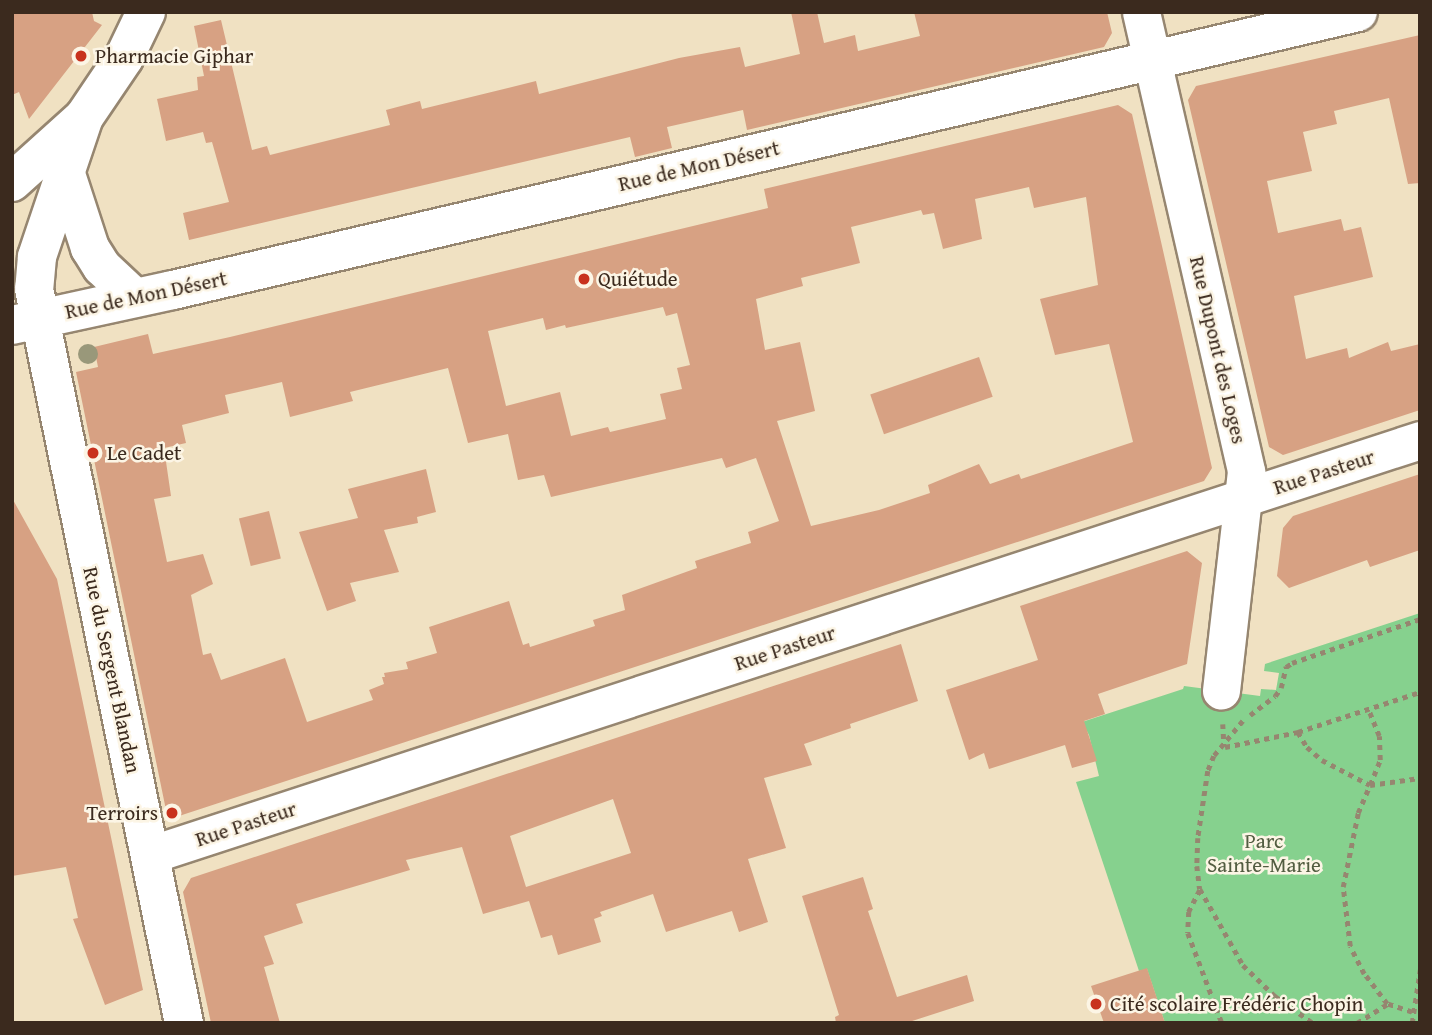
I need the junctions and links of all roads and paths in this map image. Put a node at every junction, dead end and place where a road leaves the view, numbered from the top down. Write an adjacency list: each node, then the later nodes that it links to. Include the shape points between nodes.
1 (146, 12): 5 (main road, via 124,58)
2 (1141, 12): 4 (street, Rue Dupont des Loges)
3 (1358, 12): 4 (main road, Rue de Mon Désert)
4 (1152, 61): 8 (main road, Rue de Mon Désert); 11 (street, Rue Dupont des Loges, via 1246,471)
5 (84, 117): 6 (main road, Rue du Sergent Blandan); 7 (main road)
6 (65, 171): 8 (main road, via 90,248 102,267); 9 (main road, Rue du Sergent Blandan, via 37,257)
7 (12, 182)
8 (135, 298): 9 (main road, Rue de Mon Désert)
9 (26, 321): 20 (main road, Rue du Sergent Blandan)
10 (1420, 440): 11 (street, Rue Pasteur)
11 (1245, 498): 13 (street, Rue Dupont des Loges); 20 (street, Rue Pasteur)
12 (1420, 619): 17 (path, via 1286,667 1275,696 1246,717)
13 (1221, 691)
14 (1420, 692): 15 (path)
15 (1368, 709): 16 (path); 19 (path, via 1379,736 1380,760)
16 (1297, 732): 17 (path); 19 (path, via 1322,760)
17 (1224, 747): 21 (path, via 1208,771 1198,838)
18 (1420, 778): 19 (path)
19 (1370, 785): 23 (path, via 1348,852 1345,917 1350,946)
20 (149, 855): 25 (main road, Rue du Sergent Blandan)
21 (1200, 889): 26 (path, via 1189,912 1188,933); 27 (path, via 1243,965)
22 (1420, 970): 24 (path)
23 (1387, 1004): 24 (path); 28 (path)
24 (1412, 1012): 29 (path)
25 (184, 1023)
26 (1222, 1023)
27 (1313, 1023)
28 (1357, 1023)
29 (1412, 1023)

